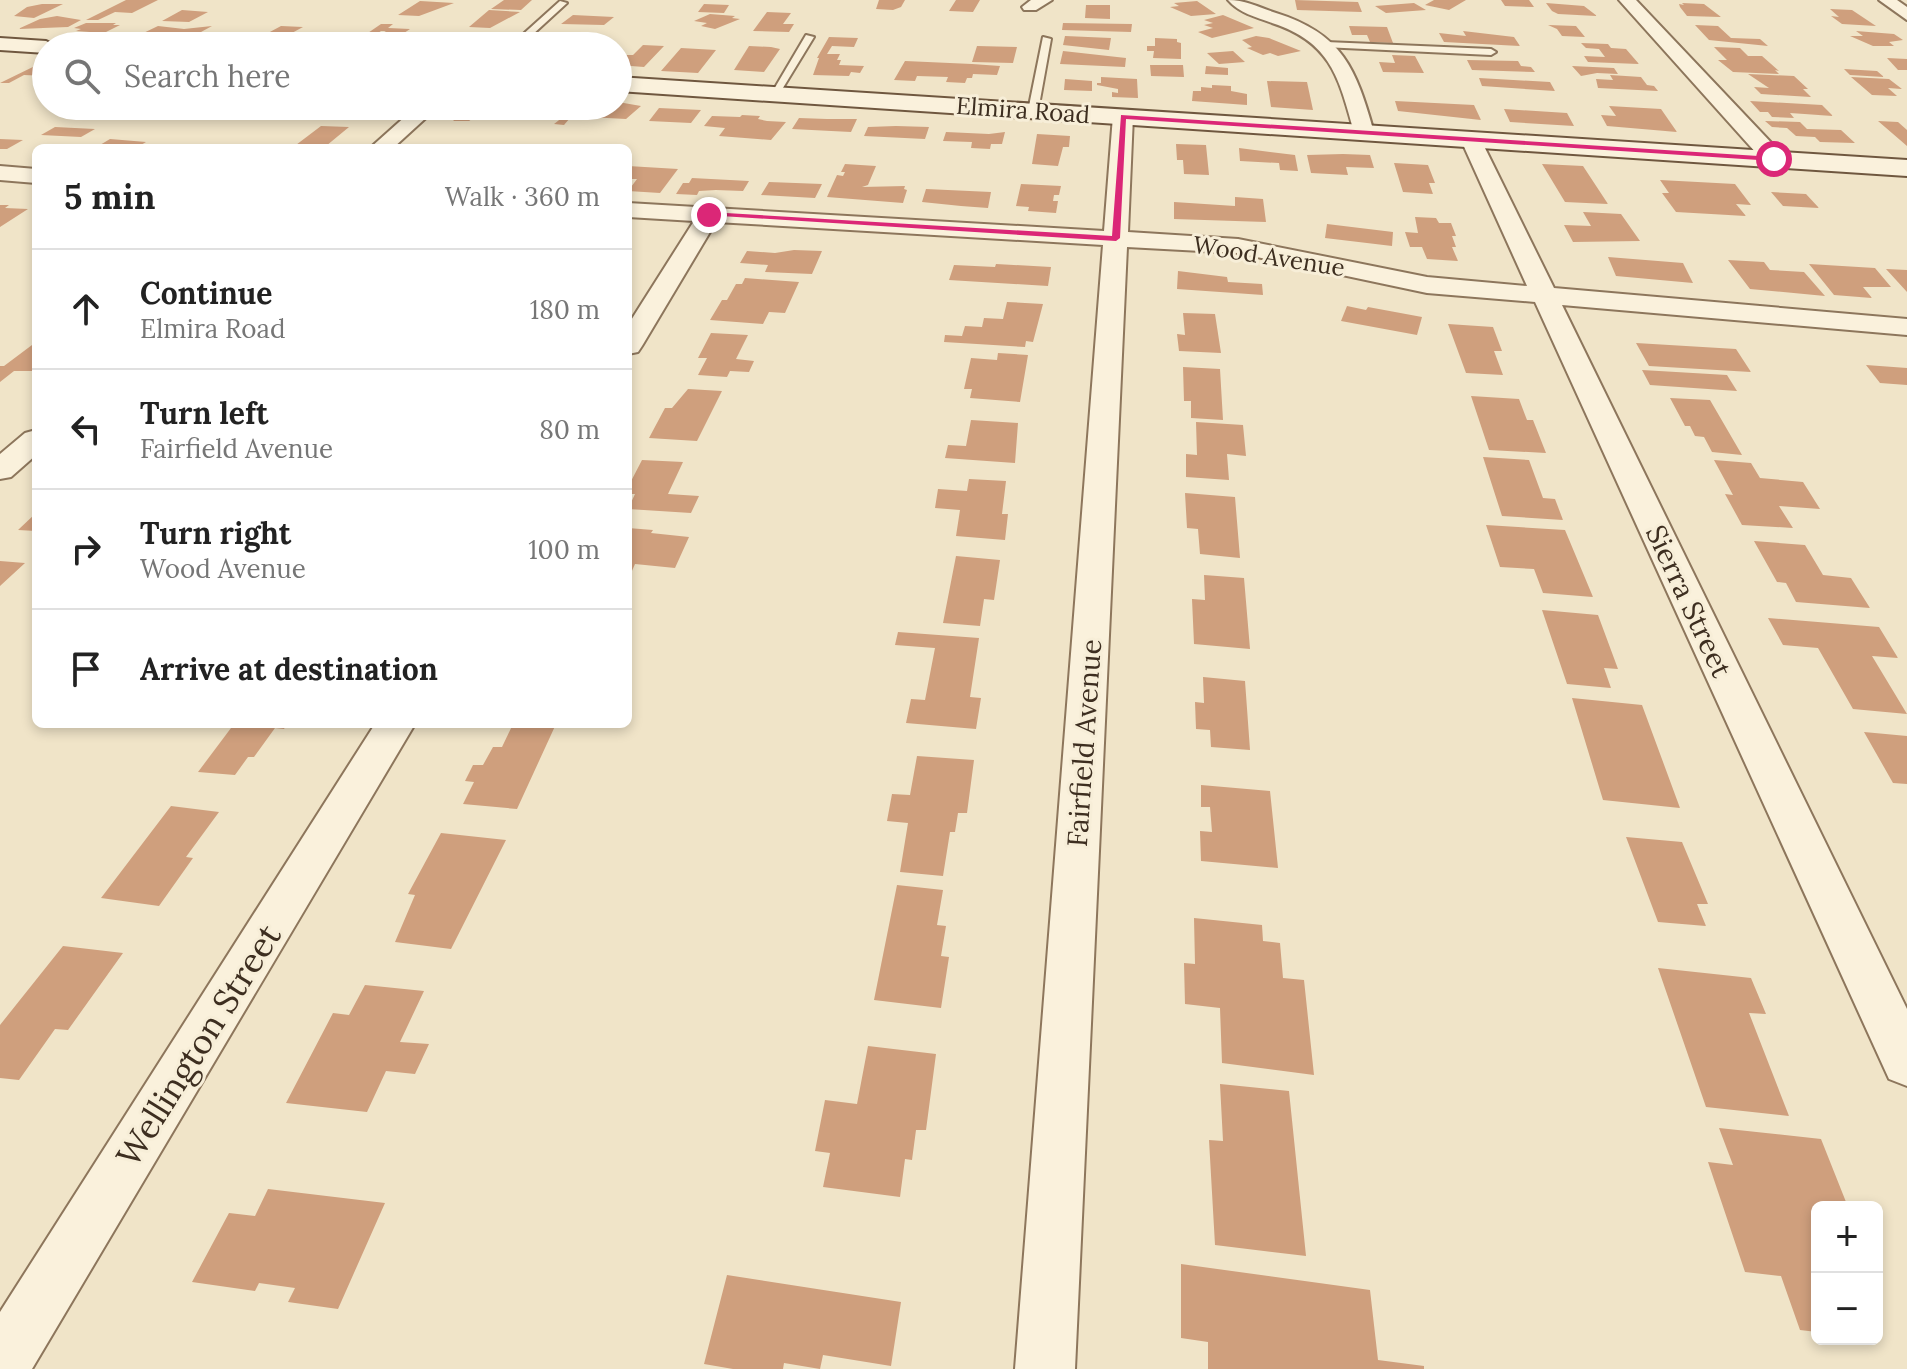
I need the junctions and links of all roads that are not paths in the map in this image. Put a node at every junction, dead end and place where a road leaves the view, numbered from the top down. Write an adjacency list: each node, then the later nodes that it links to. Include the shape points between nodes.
1 (1236, 0): 10 (street)
2 (1627, 0): 21 (street)
3 (1887, 0): 5 (street)
4 (563, 3): 6 (lane)
5 (1907, 15)
6 (531, 32)
7 (809, 37): 14 (lane)
8 (1046, 39): 15 (lane)
9 (0, 44): 11 (street)
10 (1326, 45): 12 (lane); 18 (street, via 1346,69)
11 (32, 46)
12 (1491, 52)
13 (632, 85): 14 (street, Elmira Road)
14 (774, 94): 15 (street, Elmira Road)
15 (1033, 111): 16 (street, Elmira Road)
16 (1123, 116): 18 (street, Elmira Road); 27 (street, Fairfield Avenue)
17 (413, 120): 20 (street)
18 (1364, 132): 19 (street, Elmira Road)
19 (1471, 140): 21 (street, Elmira Road); 28 (street, Sierra Street)
20 (385, 144)
21 (1774, 159): 22 (street, Elmira Road)
22 (1907, 168)
23 (0, 173): 24 (street)
24 (32, 176)
25 (632, 210): 26 (street, Wood Avenue)
26 (709, 215): 27 (street, Wood Avenue); 30 (street)
27 (1116, 238): 28 (street, Wood Avenue, via 1238,246 1427,285); 36 (street, Fairfield Avenue)
28 (1544, 296): 29 (street, Wood Avenue); 34 (street, Sierra Street)
29 (1907, 327)
30 (632, 340)
31 (32, 442): 32 (street)
32 (0, 470)
33 (393, 728): 35 (street, Wellington Street)
34 (1907, 1062)
35 (0, 1366)
36 (1045, 1369)

